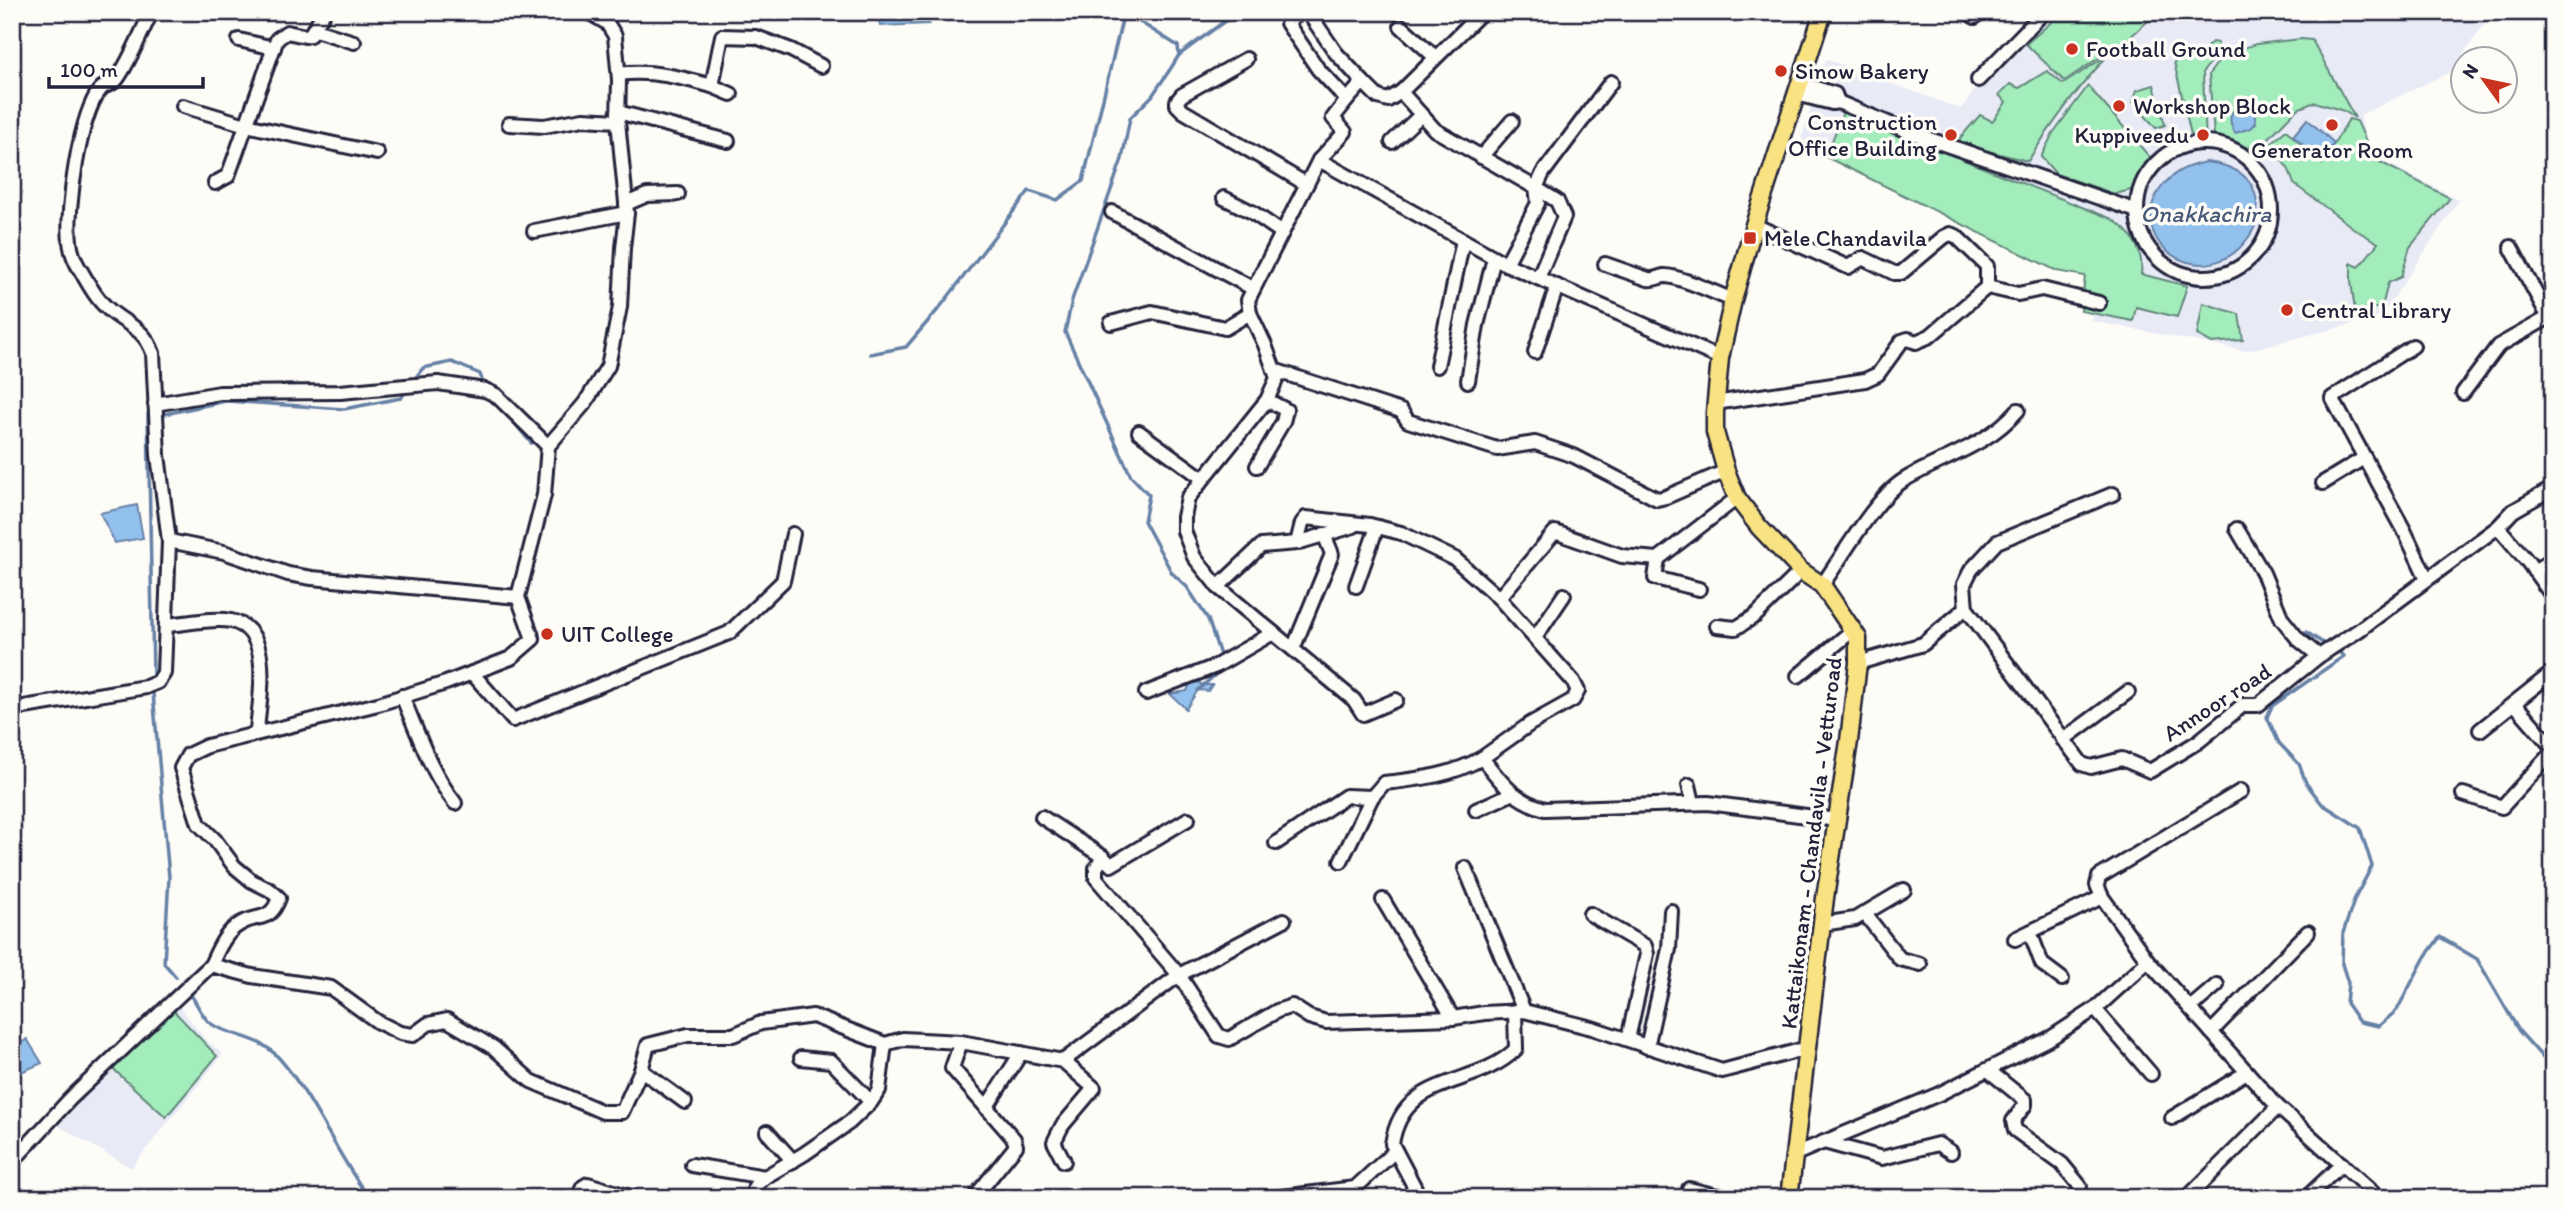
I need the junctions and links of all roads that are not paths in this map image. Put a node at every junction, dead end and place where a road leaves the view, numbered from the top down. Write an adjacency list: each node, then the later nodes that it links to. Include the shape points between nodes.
1 (324, 12): 10 (street)
2 (588, 12): 17 (street, via 612,28)
3 (1300, 12): 25 (street, via 1287,23 1318,69)
4 (1308, 12): 19 (street)
5 (1481, 12): 14 (street)
6 (1823, 12): 22 (main road, Kattaikonam - Chandavila - Vetturoad)
7 (2044, 12): 18 (street)
8 (149, 17): 70 (street, via 116,82 100,90 92,106 76,158 69,222 75,262 102,304 148,340)
9 (1401, 26): 14 (street)
10 (315, 30): 12 (street); 13 (street, via 305,36 280,35)
11 (239, 40): 13 (street)
12 (354, 42)
13 (274, 48): 31 (street)
14 (1435, 57): 23 (street)
15 (1246, 59): 38 (street, via 1182,95 1177,105)
16 (821, 66): 21 (street, via 756,37 722,36)
17 (619, 74): 21 (street, via 667,74); 27 (street)
18 (1978, 80)
19 (1363, 82): 23 (street, via 1388,100); 25 (street)
20 (1611, 82): 39 (street)
21 (712, 86): 24 (street)
22 (1798, 89): 43 (street); 45 (main road, Kattaikonam - Chandavila - Vetturoad)
23 (1401, 92): 28 (street)
24 (731, 94)
25 (1347, 100): 36 (street, via 1334,118 1345,132)
26 (183, 106): 31 (street)
27 (618, 116): 30 (street, via 544,126); 32 (street); 42 (street)
28 (1421, 116): 33 (street); 35 (street, via 1434,130)
29 (1512, 121): 35 (street)
30 (509, 124)
31 (246, 125): 34 (street); 37 (street, via 228,176)
32 (728, 141)
33 (1392, 142)
34 (376, 153)
35 (1481, 157): 39 (street)
36 (1319, 160): 38 (street); 48 (street)
37 (215, 183)
38 (1306, 184): 47 (street)
39 (1536, 188): 50 (street, via 1538,203); 52 (street, via 1558,201 1564,217)
40 (678, 194): 42 (street, via 647,195)
41 (1224, 198): 47 (street)
42 (627, 209): 46 (street); 73 (street, via 620,307 608,366)
43 (2137, 211): 43 (street, via 2143,185 2157,162 2172,151 2206,143 2226,146 2258,169 2271,205 2269,225 2255,253 2233,270 2214,276 2177,271 2161,261 2148,247)
44 (1112, 212): 55 (street)
45 (1754, 225): 54 (street, via 1848,267 1863,258 1894,273 1901,273 1950,234 1987,266); 56 (main road, Kattaikonam - Chandavila - Vetturoad)
46 (534, 230)
47 (1281, 232): 55 (street)
48 (1463, 240): 50 (street); 64 (street)
49 (2511, 247): 59 (street)
50 (1500, 261): 52 (street); 66 (street, via 1477,324)
51 (1605, 264): 56 (street, via 1648,279 1665,276 1680,280)
52 (1538, 278): 53 (street)
53 (1557, 286): 62 (street); 63 (street)
54 (1987, 287): 57 (street, via 2018,294 2042,289); 69 (street, via 1930,336 1902,341 1878,374 1865,380)
55 (1252, 288): 58 (street)
56 (1733, 300): 63 (main road, Kattaikonam - Chandavila - Vetturoad)
57 (2099, 303)
58 (1250, 313): 60 (street, via 1225,328 1152,312); 65 (street)
59 (2551, 316): 67 (street, via 2498,346)
60 (1111, 323)
61 (2413, 346): 74 (street, via 2332,398)
62 (1535, 352)
63 (1720, 358): 69 (main road, Kattaikonam - Chandavila - Vetturoad)
64 (1437, 366)
65 (1274, 370): 68 (street, via 1277,378); 76 (street, via 1401,411 1408,421 1497,449 1535,443 1574,456 1657,499)
66 (1468, 381)
67 (2463, 393)
68 (1267, 400): 75 (street, via 1286,410); 77 (street)
69 (1715, 403): 76 (main road, Kattaikonam - Chandavila - Vetturoad, via 1715,432)
70 (155, 404): 73 (street, via 220,393 340,392 438,383 496,395); 88 (street)
71 (2018, 410): 95 (street, via 1972,448 1902,481 1876,508)
72 (1139, 432): 77 (street)
73 (548, 446): 100 (street, via 544,495)
74 (2364, 458): 78 (street); 94 (street)
75 (1257, 466)
76 (1726, 471): 81 (main road, Kattaikonam - Chandavila - Vetturoad)
77 (1202, 478): 97 (street, via 1188,498 1184,531 1194,557)
78 (2323, 483)
79 (2553, 488): 84 (street, Annoor road, via 2513,511)
80 (2113, 494): 103 (street, via 1997,542 1964,584)
81 (1737, 498): 90 (street); 93 (main road, Kattaikonam - Chandavila - Vetturoad)
82 (1360, 524): 83 (street); 87 (street); 89 (street, via 1306,518)
83 (1377, 527): 96 (street); 102 (street, via 1401,533 1455,559)
84 (2498, 527): 92 (street); 94 (street, Annoor road)
85 (2237, 529): 110 (street, via 2263,572 2281,620)
86 (793, 534): 113 (street, via 783,581 729,633 513,720)
87 (1324, 534): 89 (street); 109 (street, via 1332,554)
88 (169, 541): 100 (street, via 312,578); 104 (street)
89 (1297, 544): 97 (street, via 1261,547)
90 (1658, 559): 98 (street, via 1655,578 1659,581); 102 (street, via 1622,556 1555,532)
91 (2553, 559): 92 (street)
92 (2534, 570): 101 (street)
93 (1801, 571): 95 (main road, Kattaikonam - Chandavila - Vetturoad); 105 (street, via 1755,616 1736,628)
94 (2427, 579): 110 (street, Annoor road)
95 (1822, 585): 106 (main road, Kattaikonam - Chandavila - Vetturoad)
96 (1356, 586)
97 (1217, 587): 107 (street)
98 (1699, 589)
99 (1564, 595): 108 (street)
100 (518, 597): 113 (street, via 533,639 510,658)
101 (2553, 597)
102 (1499, 598): 108 (street)
103 (1966, 608): 111 (street, via 1923,644); 123 (street, Annoor road)
104 (166, 625): 120 (street, via 164,673 158,682); 122 (street, via 230,620 255,636 261,651)
105 (1717, 626)
106 (1853, 630): 111 (main road, Kattaikonam - Chandavila - Vetturoad, via 1858,638); 114 (street)
107 (1273, 633): 109 (street); 116 (street, via 1216,666)
108 (1535, 638): 125 (street, via 1578,691 1573,700)
109 (1293, 649): 118 (street, via 1354,700 1363,714)
110 (2319, 656): 123 (street, Annoor road, via 2258,705 2243,705 2199,741 2150,771 2122,759 2091,767 2082,764)
111 (1858, 663): 136 (main road, Kattaikonam - Chandavila - Vetturoad)
112 (2553, 672): 119 (street)
113 (472, 673): 117 (street)
114 (1798, 676)
115 (2128, 692): 123 (street)
116 (1146, 693)
117 (402, 696): 122 (street); 131 (street, via 440,784)
118 (1396, 700)
119 (2514, 703): 121 (street); 124 (street)
120 (12, 709)
121 (2480, 730)
122 (257, 731): 153 (street, via 188,755 181,768 198,824 234,866 279,898 266,917 239,924)
123 (2063, 740)
124 (2553, 750): 129 (street, via 2502,807)
125 (1482, 758): 128 (street); 130 (street, via 1439,776 1384,783)
126 (1689, 785): 132 (street)
127 (2241, 791): 142 (street, via 2099,877)
128 (1511, 794): 132 (street, via 1545,809); 133 (street)
129 (2463, 794)
130 (1372, 797): 137 (street, via 1346,796); 139 (street)
131 (455, 803)
132 (1693, 803): 136 (street)
133 (1476, 810)
134 (1042, 817): 138 (street)
135 (1188, 819): 138 (street, via 1111,865)
136 (1837, 820): 148 (main road, Kattaikonam - Chandavila - Vetturoad)
137 (1276, 843)
138 (1103, 858): 155 (street, via 1096,878)
139 (1341, 861)
140 (1465, 868): 160 (street)
141 (1904, 890): 146 (street)
142 (2102, 897): 149 (street); 152 (street)
143 (1383, 900): 161 (street)
144 (1671, 911): 166 (street, via 1669,949)
145 (1590, 914): 163 (street, via 1645,946)
146 (1865, 914): 148 (street); 154 (street, via 1900,959)
147 (1284, 920): 155 (street)
148 (1822, 924): 167 (main road, Kattaikonam - Chandavila - Vetturoad)
149 (2030, 932): 151 (street); 156 (street, via 2042,964)
150 (2308, 932): 162 (street)
151 (2015, 939)
152 (2148, 961): 158 (street); 159 (street)
153 (211, 964): 171 (street, via 252,976 331,988 400,1033 413,1035 428,1024 447,1020 494,1048 531,1081 603,1112 622,1112); 187 (street, via 87,1082)
154 (1920, 964)
155 (1179, 975): 161 (street, via 1219,1036 1229,1039 1292,1006 1325,1022); 170 (street)
156 (2062, 979)
157 (2217, 985): 158 (street)
158 (2189, 1008): 162 (street)
159 (2095, 1009): 172 (street); 174 (street)
160 (1519, 1011): 161 (street); 163 (street); 182 (street, via 1516,1049 1505,1060 1419,1094 1397,1123)
161 (1453, 1018)
162 (2211, 1032): 173 (street)
163 (1628, 1039): 166 (street)
164 (961, 1042): 165 (street, via 903,1039); 168 (street); 178 (street, via 952,1068)
165 (885, 1044): 171 (street, via 813,1016 761,1023 733,1035 688,1035 648,1045); 176 (street, via 879,1090)
166 (1647, 1047): 167 (street, via 1722,1072)
167 (1808, 1048): 184 (main road, Kattaikonam - Chandavila - Vetturoad)
168 (1021, 1053): 170 (street); 178 (street)
169 (801, 1058): 176 (street, via 831,1061)
170 (1063, 1060): 186 (street, via 1094,1088 1054,1142)
171 (641, 1070): 175 (street)
172 (1988, 1070): 181 (street); 191 (street, via 2025,1100 2013,1121 2015,1130 2062,1164)
173 (2247, 1072): 177 (street); 179 (street)
174 (2151, 1074)
175 (685, 1102)
176 (871, 1102): 185 (street)
177 (2278, 1107): 188 (street); 201 (street)
178 (986, 1108): 196 (street, via 1016,1146)
179 (2172, 1118)
180 (767, 1132): 185 (street)
181 (1824, 1142): 183 (street, via 1882,1158 1938,1144); 184 (street)
182 (1395, 1151): 197 (street, via 1355,1188); 198 (street, via 1415,1188)
183 (1951, 1152)
184 (1793, 1155): 200 (main road, Kattaikonam - Chandavila - Vetturoad)
185 (793, 1161): 190 (street)
186 (1064, 1161)
187 (12, 1162)
188 (2342, 1164): 202 (street); 203 (street)
189 (692, 1165): 190 (street)
190 (765, 1177): 195 (street, via 755,1186)
191 (2080, 1186)
192 (1689, 1189): 199 (street)
193 (578, 1198): 194 (street, via 588,1184)
194 (634, 1198)
195 (753, 1198)
196 (974, 1198)
197 (1273, 1198)
198 (1409, 1198)
199 (1726, 1198)
200 (1789, 1198)
201 (2187, 1198)
202 (2306, 1198)
203 (2379, 1198)

